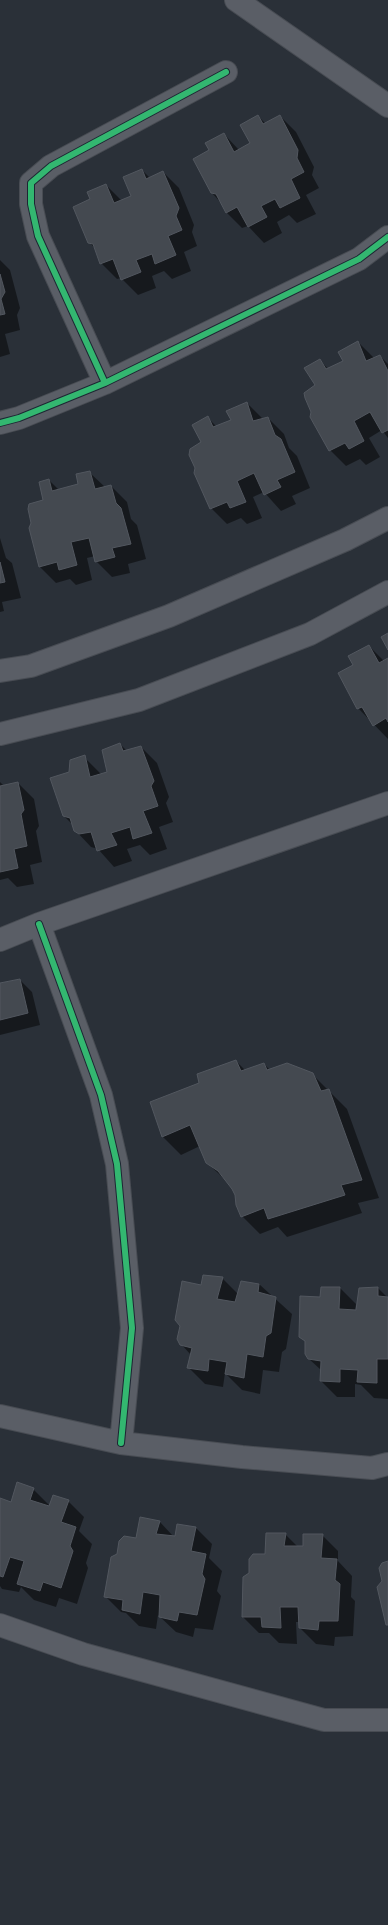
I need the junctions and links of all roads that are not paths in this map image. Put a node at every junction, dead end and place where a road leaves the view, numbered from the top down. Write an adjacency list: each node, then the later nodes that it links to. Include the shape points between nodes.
1 (236, 0): 3 (street)
2 (226, 72): 5 (street, via 51,166 31,182 31,204 38,236)
3 (388, 106)
4 (388, 237): 5 (street, via 359,259)
5 (105, 383): 6 (street, via 19,418)
6 (0, 423)
7 (388, 518): 9 (street, via 345,540 169,616 30,666)
8 (388, 592): 10 (street, via 310,634 139,700)
9 (0, 672)
10 (0, 734)
11 (388, 803): 12 (street)
12 (40, 924): 13 (street); 15 (street, via 102,1095 117,1164 132,1328)
13 (0, 940)
14 (0, 1416): 15 (street)
15 (121, 1443): 16 (street, via 372,1468)
16 (388, 1464)
17 (0, 1625): 18 (street, via 83,1654 324,1720)
18 (388, 1720)

